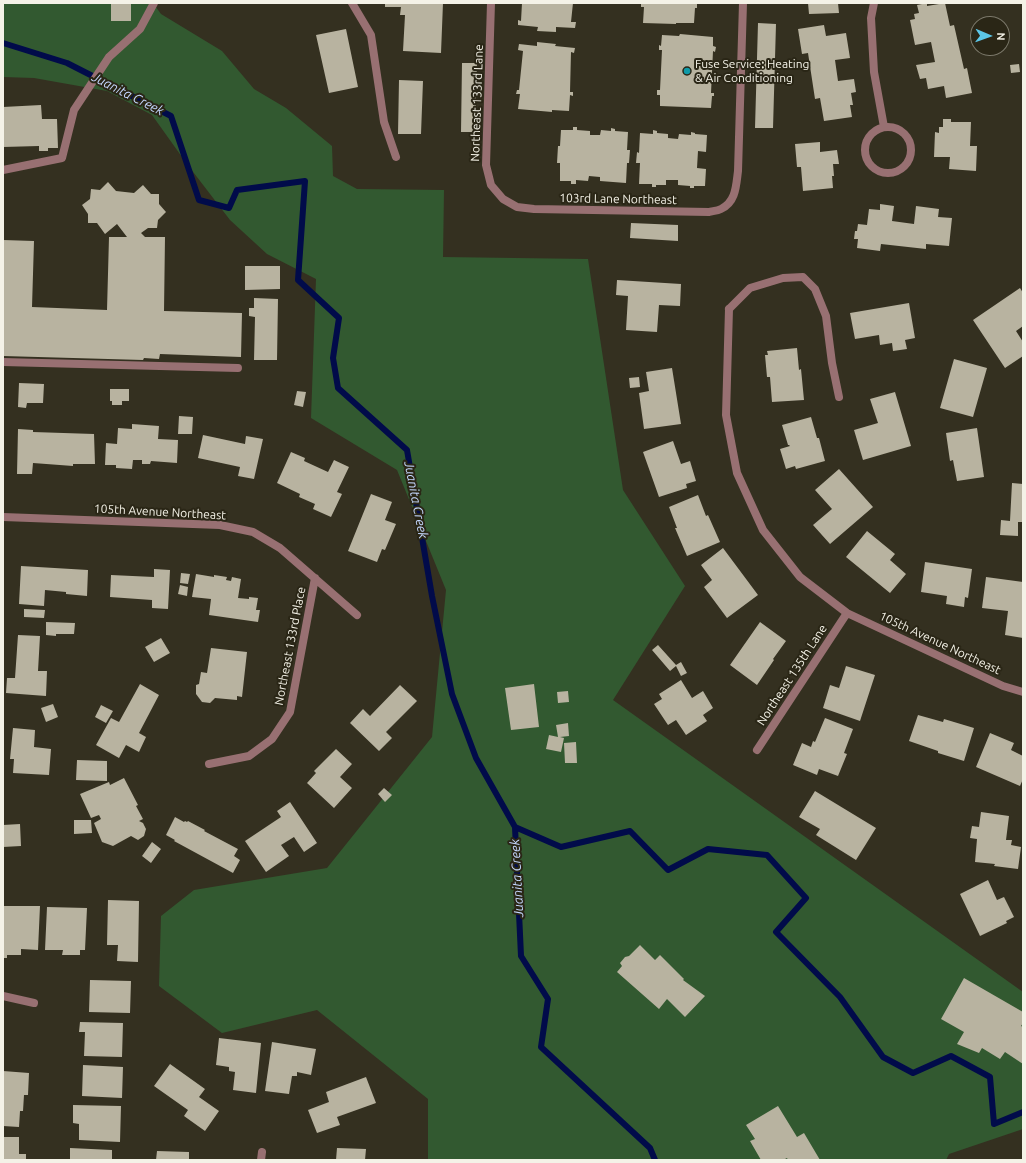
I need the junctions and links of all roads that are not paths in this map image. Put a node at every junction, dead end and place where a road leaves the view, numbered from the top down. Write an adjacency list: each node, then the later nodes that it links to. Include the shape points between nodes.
1 (154, 3): 8 (street, via 140,29 109,58 74,110 62,158)
2 (352, 3): 7 (street, via 371,36 384,122)
3 (491, 3): 9 (street, Northeast 133rd Lane, via 486,165 491,185)
4 (743, 3): 9 (street, 103rd Lane Northeast, via 738,171 732,201 721,209 708,212 534,209 517,207)
5 (874, 3): 6 (street, via 871,18 874,72)
6 (884, 127): 6 (street, via 876,129 870,135 866,142 866,158 876,170 892,173 906,165 910,158 911,146 906,134 900,129)
7 (396, 157)
8 (3, 170)
9 (503, 199)
10 (3, 362): 11 (street)
11 (238, 368)
12 (839, 397): 15 (street, 105th Avenue Northeast, via 826,316 815,289 803,277 783,278 750,288 729,309 726,416 737,473 763,530 800,577)
13 (3, 517): 14 (street, 105th Avenue Northeast, via 220,525 253,532 280,548)
14 (315, 578): 16 (street, 105th Avenue Northeast); 19 (street, Northeast 133rd Place, via 290,712 272,739 249,756)
15 (847, 613): 17 (street, 105th Avenue Northeast, via 1003,686); 18 (street, Northeast 135th Lane)
16 (357, 615)
17 (1023, 692)
18 (757, 750)
19 (209, 764)
20 (3, 996): 21 (street)
21 (34, 1003)

